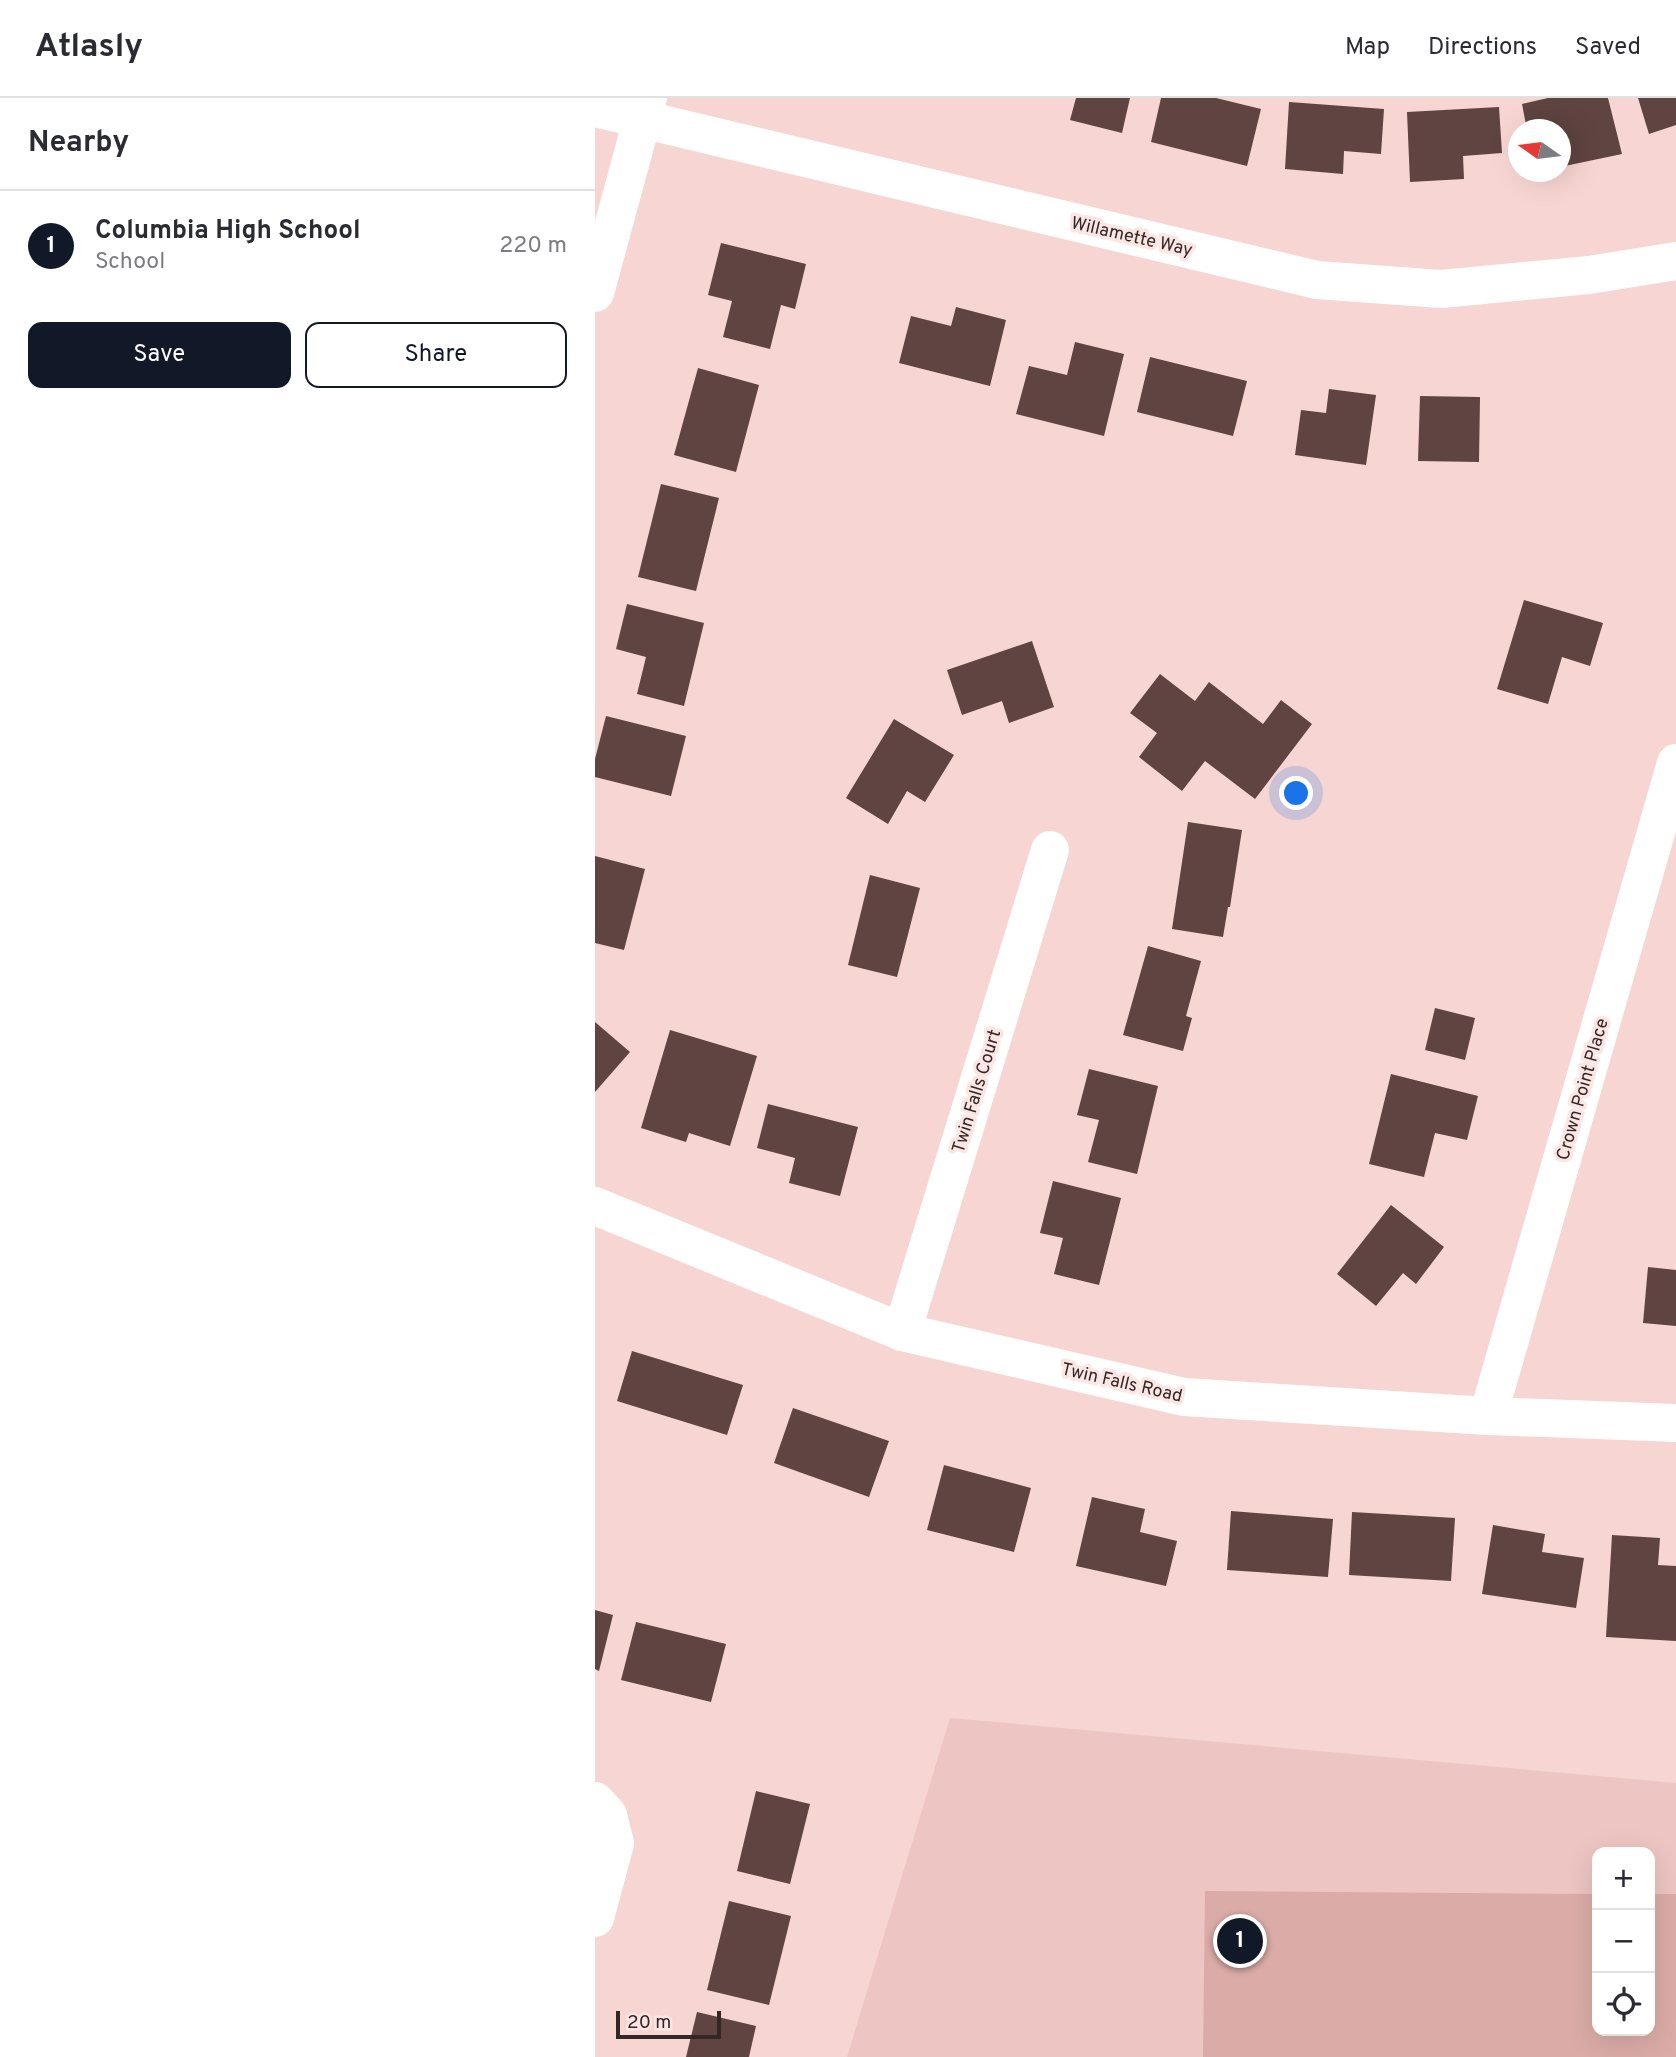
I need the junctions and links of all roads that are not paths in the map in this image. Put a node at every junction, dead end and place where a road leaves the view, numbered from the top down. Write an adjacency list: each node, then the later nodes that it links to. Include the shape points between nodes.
1 (595, 107): 2 (street, Willamette Way)
2 (645, 109): 3 (street, Willamette Way, via 1317,280 1441,289 1590,275); 4 (street)
3 (1676, 261)
4 (595, 293)
5 (1676, 763): 9 (street, Crown Point Place)
6 (1049, 850): 8 (street, Twin Falls Court)
7 (595, 1206): 8 (street, Twin Falls Road)
8 (902, 1332): 9 (street, Twin Falls Road, via 1184,1397)
9 (1488, 1416): 10 (street, Twin Falls Road)
10 (1676, 1423)
11 (595, 1801): 12 (street, via 608,1815 615,1843)
12 (595, 1918)

